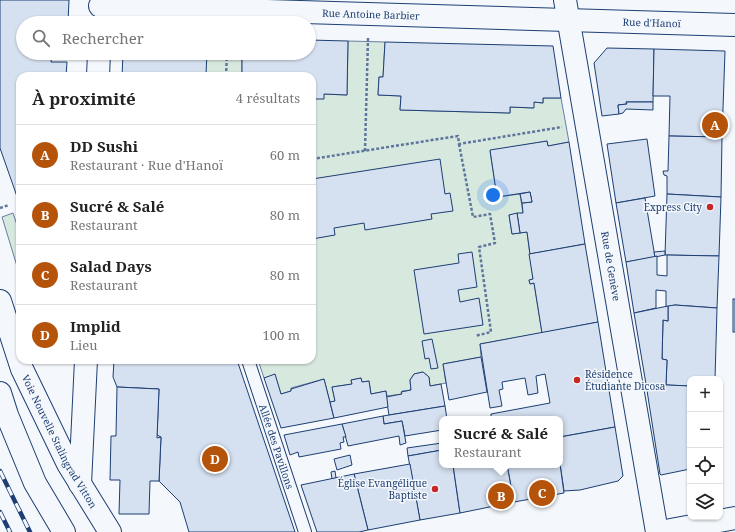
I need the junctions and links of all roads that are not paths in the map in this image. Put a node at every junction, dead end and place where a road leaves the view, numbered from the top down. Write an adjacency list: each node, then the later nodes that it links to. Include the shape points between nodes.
1 (100, 10): 2 (street, Rue Antoine Barbier, via 369,13)
2 (567, 10): 3 (street, Rue d'Hanoï); 17 (street, Rue de Genève)
3 (735, 25)
4 (99, 60): 5 (street)
5 (98, 72)
6 (0, 301): 7 (street, Voie Nouvelle Stalingrad Vitton)
7 (16, 350)
8 (20, 364): 12 (street, Voie Nouvelle Stalingrad Vitton)
9 (86, 364): 12 (street)
10 (249, 364): 16 (lane, Allée des Pavillons)
11 (0, 393): 14 (street, via 35,483)
12 (80, 484): 15 (street, Voie Nouvelle Stalingrad Vitton)
13 (735, 518): 18 (street)
14 (64, 532)
15 (110, 532)
16 (305, 532)
17 (657, 532)
18 (660, 532)

